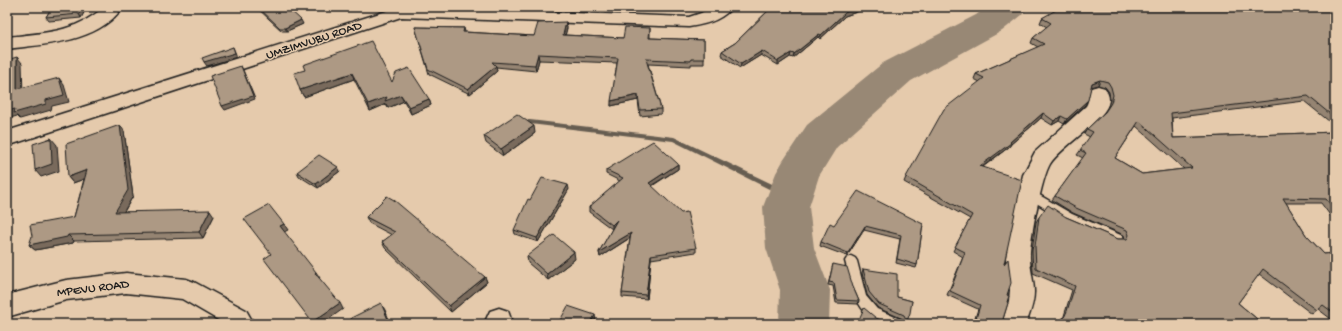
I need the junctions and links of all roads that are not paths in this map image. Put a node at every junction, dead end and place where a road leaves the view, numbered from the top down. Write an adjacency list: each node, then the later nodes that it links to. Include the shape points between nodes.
1 (114, 7): 5 (street, via 92,26 73,34)
2 (380, 7): 4 (street)
3 (723, 7): 4 (street, UMZIMVUBU ROAD, via 704,20 689,22)
4 (400, 12): 7 (street, UMZIMVUBU ROAD)
5 (7, 43)
6 (1098, 93): 8 (street, via 1099,101 1093,111 1042,158)
7 (7, 139)
8 (1028, 193): 9 (lane, via 1068,217); 14 (street, via 1018,258 1021,301)
9 (1119, 240)
10 (851, 261): 13 (lane, via 861,298 872,313)
11 (7, 306): 12 (street, MPEVU ROAD, via 66,290 126,283 186,289 237,318)
12 (242, 324)
13 (898, 324)
14 (1014, 324)

